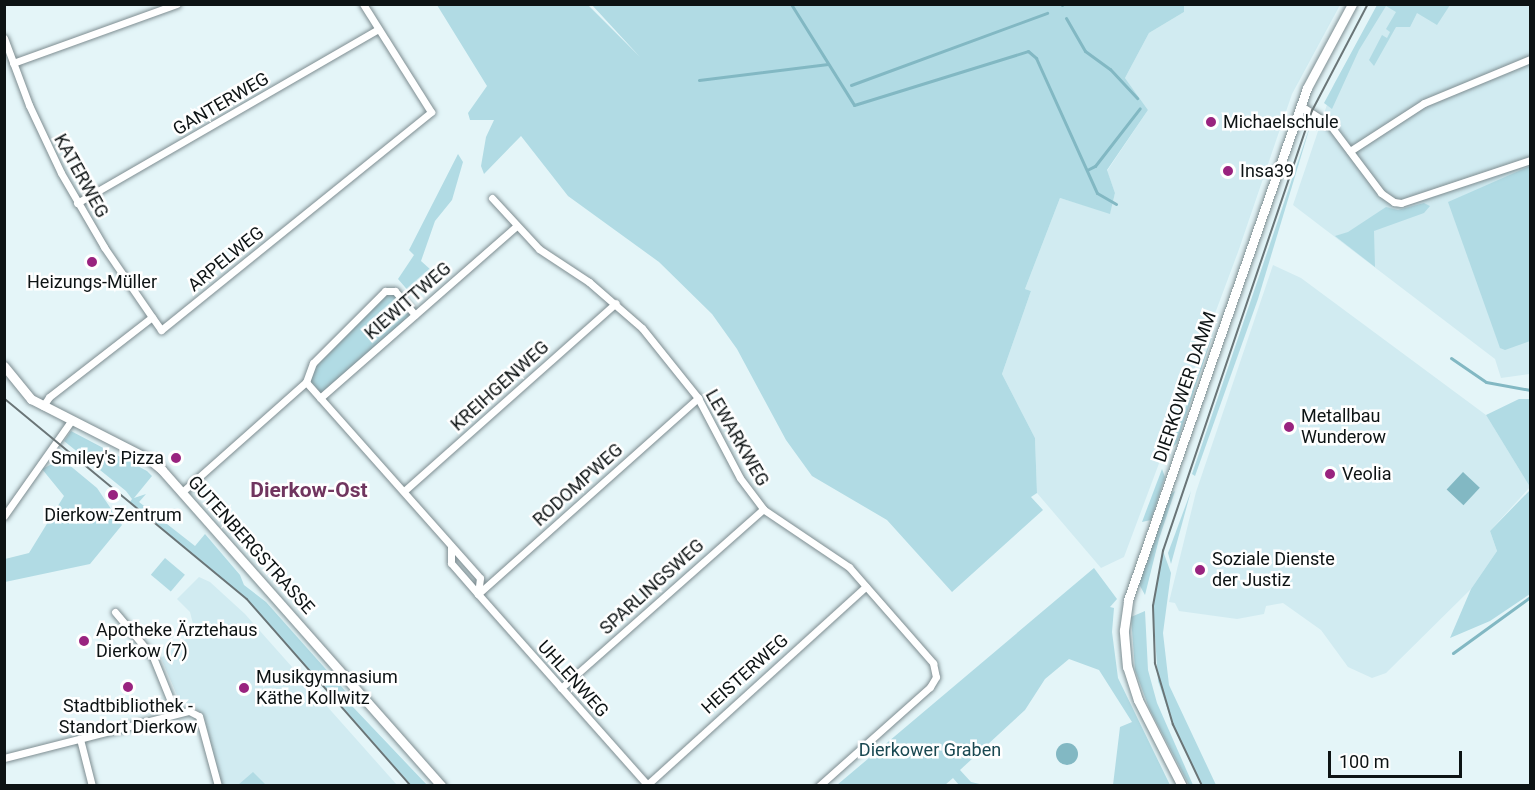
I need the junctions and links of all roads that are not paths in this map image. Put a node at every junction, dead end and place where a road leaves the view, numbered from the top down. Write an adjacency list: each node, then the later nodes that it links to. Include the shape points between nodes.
1 (177, 4): 7 (street)
2 (363, 4): 4 (street)
3 (1352, 4): 8 (street, DIERKOWER DAMM, via 1316,68)
4 (378, 29): 12 (street, GANTERWEG); 16 (street, ARPELWEG, via 431,112 162,330)
5 (4, 38): 7 (street, KATERWEG)
6 (1530, 59): 9 (street, via 1424,103)
7 (13, 63): 12 (street, KATERWEG, via 43,138)
8 (1300, 106): 9 (street, via 1322,117); 40 (street, DIERKOWER DAMM, via 1126,612 1125,650 1132,686)
9 (1350, 151): 10 (street, via 1381,193 1401,203)
10 (1530, 160)
11 (492, 198): 13 (street, LEWARKWEG)
12 (77, 203): 16 (street, KATERWEG)
13 (515, 227): 14 (street, LEWARKWEG); 15 (street, KIEWITTWEG)
14 (616, 303): 20 (street, LEWARKWEG, via 660,346); 23 (street, KREIHGENWEG)
15 (415, 315): 18 (street, via 395,291 385,291 313,363); 19 (street, KIEWITTWEG)
16 (152, 317): 21 (street, via 49,397)
17 (4, 366): 21 (street, GUTENBERGSTRASSE, via 19,387)
18 (306, 382): 19 (street, UHLENWEG); 24 (street)
19 (320, 398): 23 (street, UHLENWEG)
20 (698, 398): 25 (street, LEWARKWEG, via 740,477); 29 (street, RODOMPWEG)
21 (43, 406): 22 (street, GUTENBERGSTRASSE)
22 (70, 421): 24 (street, GUTENBERGSTRASSE, via 149,459); 26 (street)
23 (404, 491): 27 (street, UHLENWEG)
24 (182, 492): 38 (street, GUTENBERGSTRASSE)
25 (763, 509): 28 (street, LEWARKWEG, via 837,556); 31 (street, SPARLINGSWEG)
26 (4, 516)
27 (451, 546): 29 (street, UHLENWEG, via 451,564); 29 (street, UHLENWEG, via 480,578)
28 (866, 586): 35 (street, HEISTERWEG); 39 (street, LEWARKWEG, via 933,663 936,678)
29 (478, 594): 31 (street, UHLENWEG)
30 (115, 612): 32 (street, via 153,657)
31 (561, 688): 35 (street, UHLENWEG)
32 (176, 714): 33 (street); 37 (street, via 189,711 199,716)
33 (80, 739): 34 (street); 36 (street)
34 (4, 758)
35 (647, 784)
36 (92, 786)
37 (218, 786)
38 (442, 786)
39 (819, 786)
40 (1182, 786)

